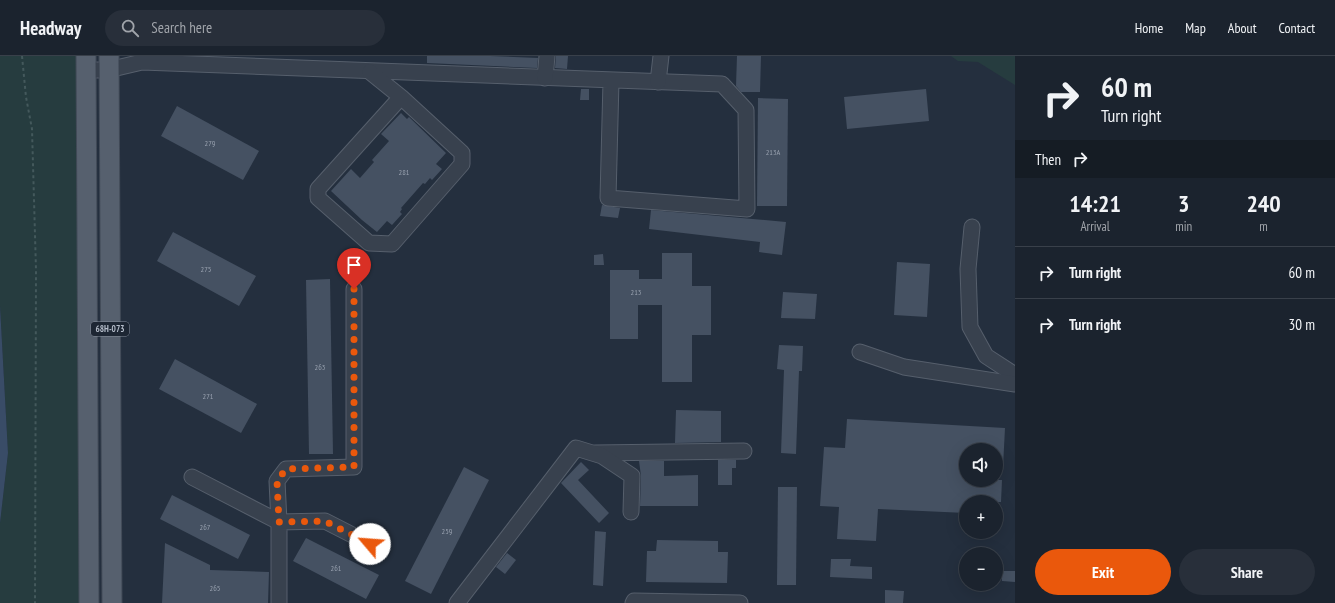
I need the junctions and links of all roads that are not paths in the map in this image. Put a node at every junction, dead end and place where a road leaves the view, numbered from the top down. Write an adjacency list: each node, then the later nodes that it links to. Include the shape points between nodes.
1 (547, 56): 8 (lane)
2 (661, 56): 10 (lane)
3 (184, 60): 4 (lane); 6 (lane)
4 (291, 62): 7 (lane)
5 (86, 63): 6 (lane); 23 (main road, 68Н-073)
6 (108, 63): 24 (main road, 68Н-073)
7 (370, 72): 8 (lane); 11 (lane)
8 (545, 78): 9 (lane)
9 (611, 80): 10 (lane); 10 (lane, via 608,198 747,209 746,110 722,84)
10 (658, 82)
11 (401, 97): 11 (lane, via 318,189 318,198 369,243 392,244 462,164 462,153)
12 (972, 227): 15 (lane, via 968,269 970,327 986,356)
13 (354, 289): 21 (lane, via 354,467 286,469 277,481)
14 (860, 352): 16 (lane, via 904,367)
15 (1015, 375)
16 (1015, 384)
17 (744, 451): 18 (lane)
18 (593, 454): 20 (lane, via 602,456 632,476); 26 (lane, via 576,448)
19 (192, 477): 21 (lane)
20 (631, 512)
21 (279, 522): 22 (lane, via 325,521); 25 (lane)
22 (370, 544)
23 (89, 603)
24 (112, 603)
25 (279, 603)
26 (457, 603)
27 (633, 603): 28 (lane)
28 (740, 603)

